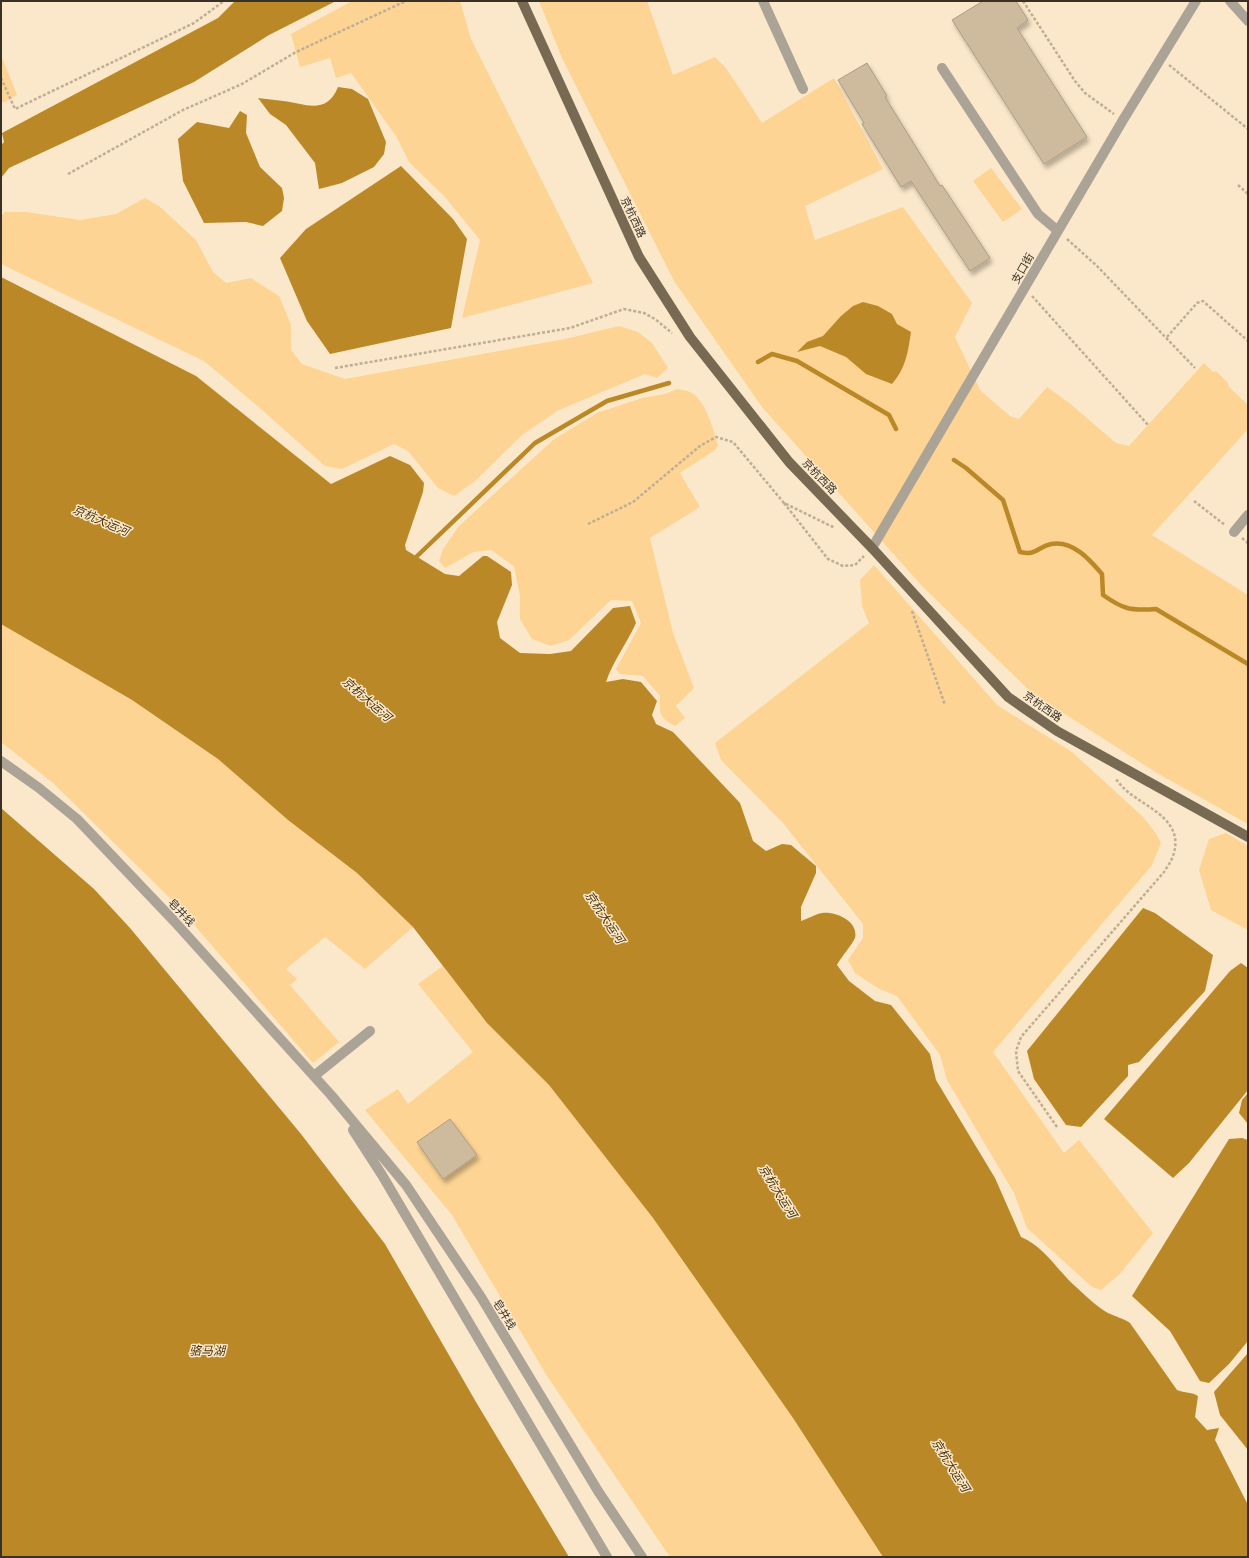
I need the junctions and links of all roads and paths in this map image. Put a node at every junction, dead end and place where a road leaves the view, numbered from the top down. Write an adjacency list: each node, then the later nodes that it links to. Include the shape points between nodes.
1 (224, 1): 11 (path, via 194,24 15,109)
2 (406, 1): 15 (path, via 296,52 242,84 183,110)
3 (522, 1): 33 (main road, 京杭西路, via 639,257 690,337 789,462)
4 (763, 1): 12 (street)
5 (1023, 1): 13 (path, via 1085,93)
6 (1196, 1): 9 (street, 支口街)
7 (1230, 1): 8 (street)
8 (1248, 20)
9 (1160, 59): 13 (street, 支口街); 14 (path)
10 (942, 68): 18 (street, via 1038,214)
11 (1, 78)
12 (803, 89)
13 (1123, 120): 18 (street, 支口街)
14 (1248, 129)
15 (68, 174)
16 (1238, 185): 17 (path)
17 (1248, 194)
18 (1058, 231): 19 (street, 支口街); 21 (path, via 1097,266)
19 (1024, 288): 25 (path); 33 (street, 支口街)
20 (673, 335): 23 (path, via 644,313 624,309 570,328)
21 (1167, 337): 22 (path, via 1197,303 1203,301); 24 (path)
22 (1248, 341)
23 (335, 368)
24 (1195, 368)
25 (1148, 426)
26 (1194, 501): 31 (path)
27 (784, 503): 29 (path, via 733,442 716,438 700,446 633,502); 30 (path); 33 (path, via 828,559 843,566 855,566)
28 (1248, 515): 31 (street)
29 (588, 524)
30 (840, 531)
31 (1234, 532): 32 (path)
32 (1248, 543)
33 (872, 548): 38 (main road, 京杭西路, via 1008,697 1057,731)
34 (911, 609): 35 (path)
35 (945, 705)
36 (1, 761): 40 (street, 皂井线, via 77,819 174,921)
37 (1111, 774): 42 (path, via 1127,791 1158,811 1171,826 1175,839 1173,856 1164,872 1021,1036 1016,1051 1018,1072)
38 (1248, 837)
39 (370, 1031): 40 (street)
40 (314, 1076): 41 (street, 皂井线)
41 (331, 1095): 43 (street, 皂井线, via 382,1175); 44 (street, 皂井线, via 406,1185 481,1298 598,1492)
42 (1057, 1128)
43 (607, 1557)
44 (642, 1557)

